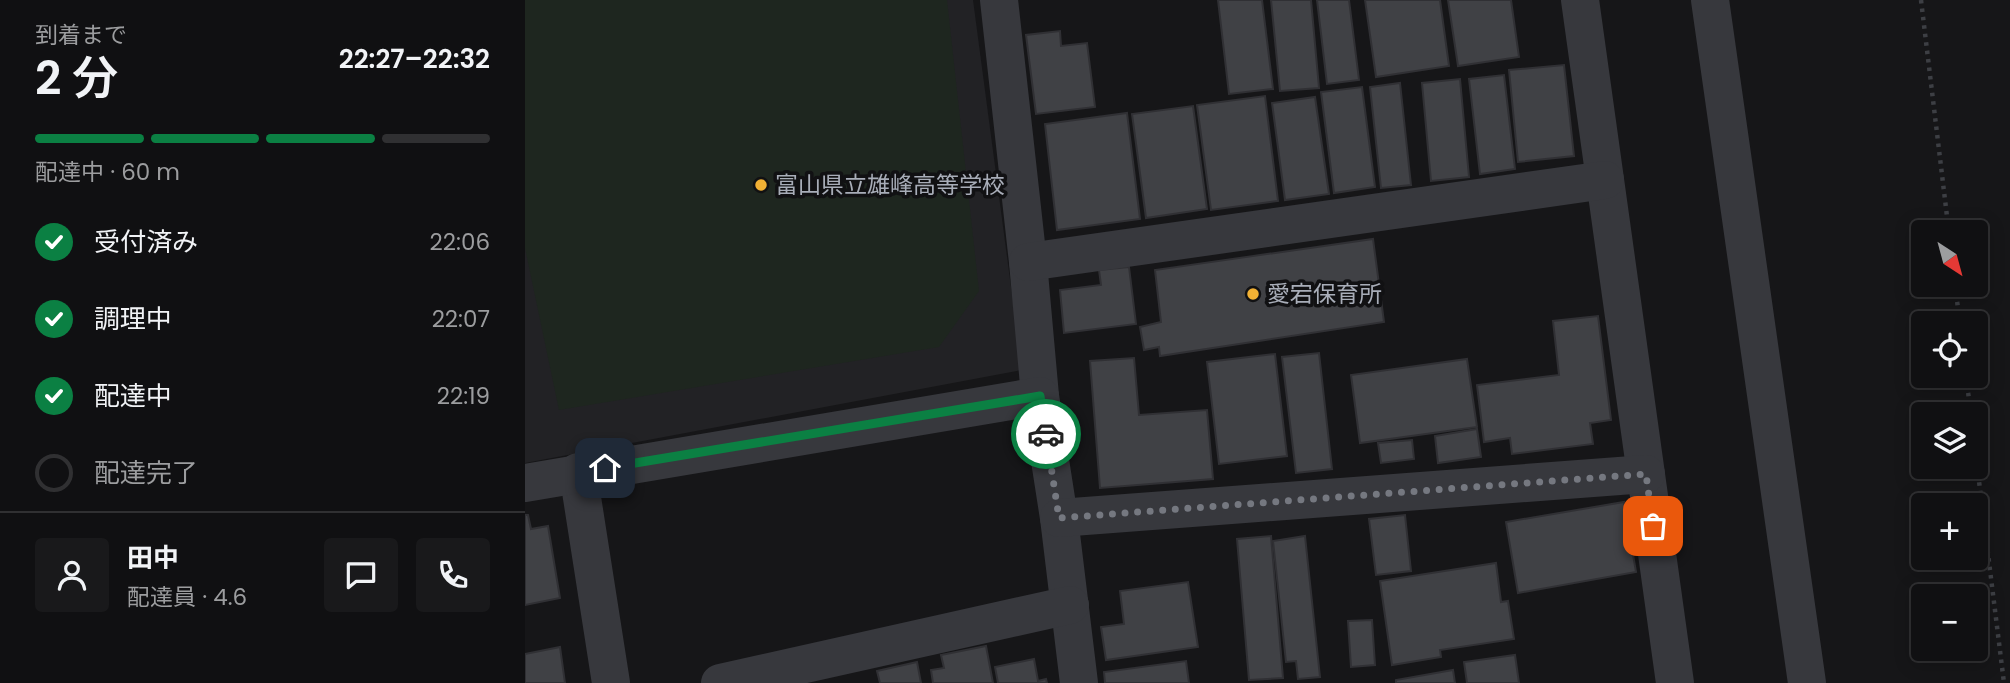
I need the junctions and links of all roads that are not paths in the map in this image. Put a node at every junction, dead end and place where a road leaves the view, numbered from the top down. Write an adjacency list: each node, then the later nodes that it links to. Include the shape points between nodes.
1 (1580, 0): 4 (street)
2 (1710, 0): 16 (street)
3 (1004, 1): 5 (street)
4 (1605, 180): 5 (street); 8 (street)
5 (1028, 262): 6 (street)
6 (1040, 396): 7 (street); 10 (street)
7 (578, 472): 9 (street); 12 (street)
8 (1646, 474): 10 (street); 15 (street)
9 (525, 483)
10 (1059, 518): 11 (street)
11 (1070, 605): 13 (street); 14 (street)
12 (611, 683)
13 (720, 683)
14 (1079, 683)
15 (1675, 683)
16 (1807, 683)

